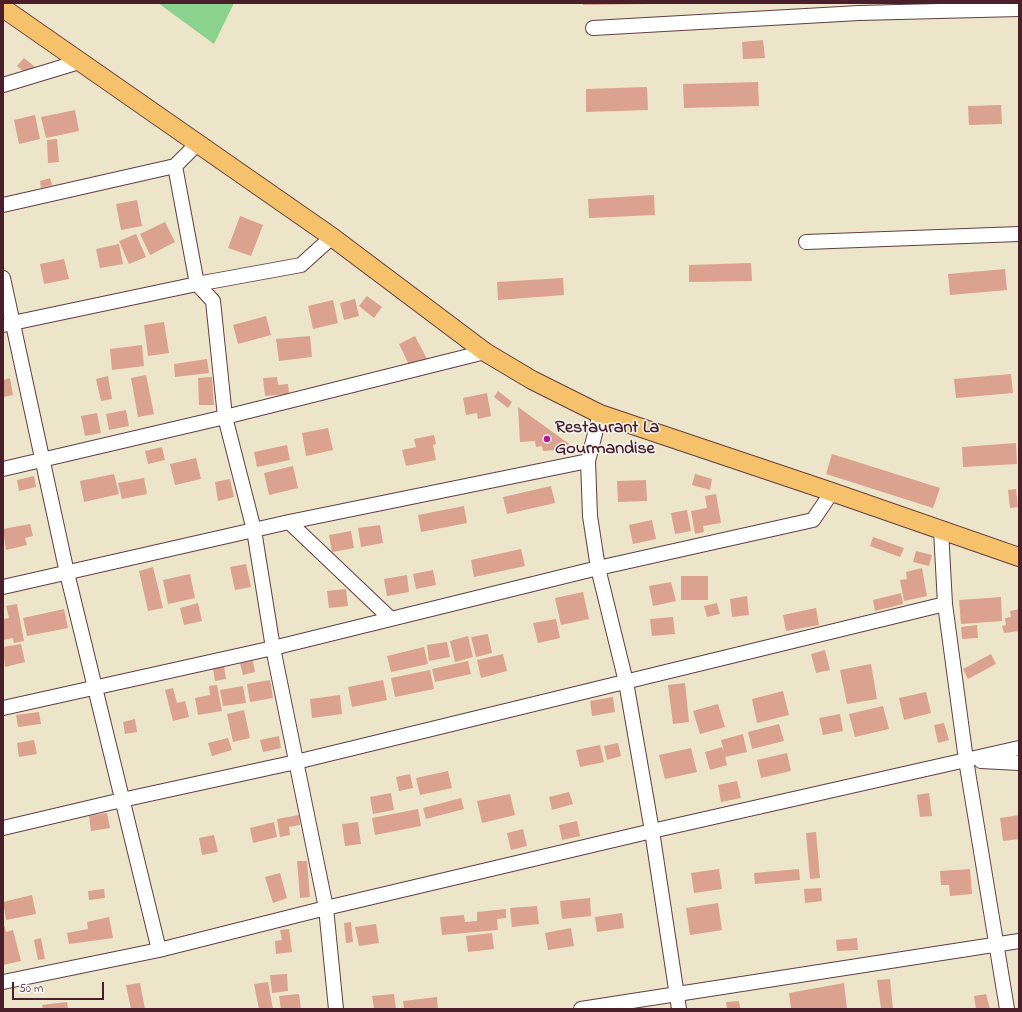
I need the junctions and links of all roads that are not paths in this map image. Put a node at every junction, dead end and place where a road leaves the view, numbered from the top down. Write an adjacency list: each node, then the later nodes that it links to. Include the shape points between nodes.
1 (868, 3): 4 (street)
2 (3, 8): 6 (main road)
3 (1019, 9): 4 (street)
4 (858, 13): 5 (street)
5 (593, 28)
6 (79, 62): 7 (street); 8 (main road)
7 (3, 85)
8 (196, 144): 9 (street); 12 (main road)
9 (175, 166): 10 (street); 15 (street)
10 (3, 205)
11 (1019, 234): 13 (street)
12 (332, 237): 15 (street, via 301,265); 17 (main road)
13 (806, 242)
14 (3, 278): 16 (street)
15 (197, 284): 16 (street); 19 (street, via 213,301)
16 (7, 324): 20 (street)
17 (485, 352): 18 (main road, via 532,380); 19 (street)
18 (600, 414): 21 (street); 23 (main road)
19 (225, 418): 20 (street); 25 (street)
20 (42, 460): 22 (street); 29 (street)
21 (588, 461): 24 (street); 28 (street, via 590,516)
22 (3, 469)
23 (832, 492): 26 (main road); 28 (street, via 813,520)
24 (290, 522): 25 (street); 32 (street)
25 (254, 530): 29 (street); 33 (street)
26 (941, 530): 27 (main road); 31 (street)
27 (1019, 557)
28 (598, 568): 32 (street); 34 (street)
29 (67, 573): 30 (street); 35 (street)
30 (3, 587)
31 (945, 604): 34 (street); 38 (street)
32 (391, 619): 33 (street)
33 (273, 648): 35 (street); 39 (street)
34 (626, 682): 39 (street); 43 (street)
35 (95, 686): 36 (street); 41 (street)
36 (3, 708)
37 (1019, 748): 38 (street)
38 (966, 760): 40 (street); 43 (street); 46 (street)
39 (296, 762): 41 (street); 44 (street)
40 (1019, 763)
41 (122, 800): 42 (street); 47 (street)
42 (3, 828)
43 (652, 831): 44 (street); 49 (street)
44 (326, 908): 47 (street); 50 (street)
45 (1019, 941): 46 (street)
46 (996, 944): 49 (street); 53 (street)
47 (159, 950): 48 (street)
48 (3, 982)
49 (677, 993): 51 (street); 52 (street)
50 (336, 1009)
51 (581, 1009)
52 (679, 1009)
53 (1007, 1009)

